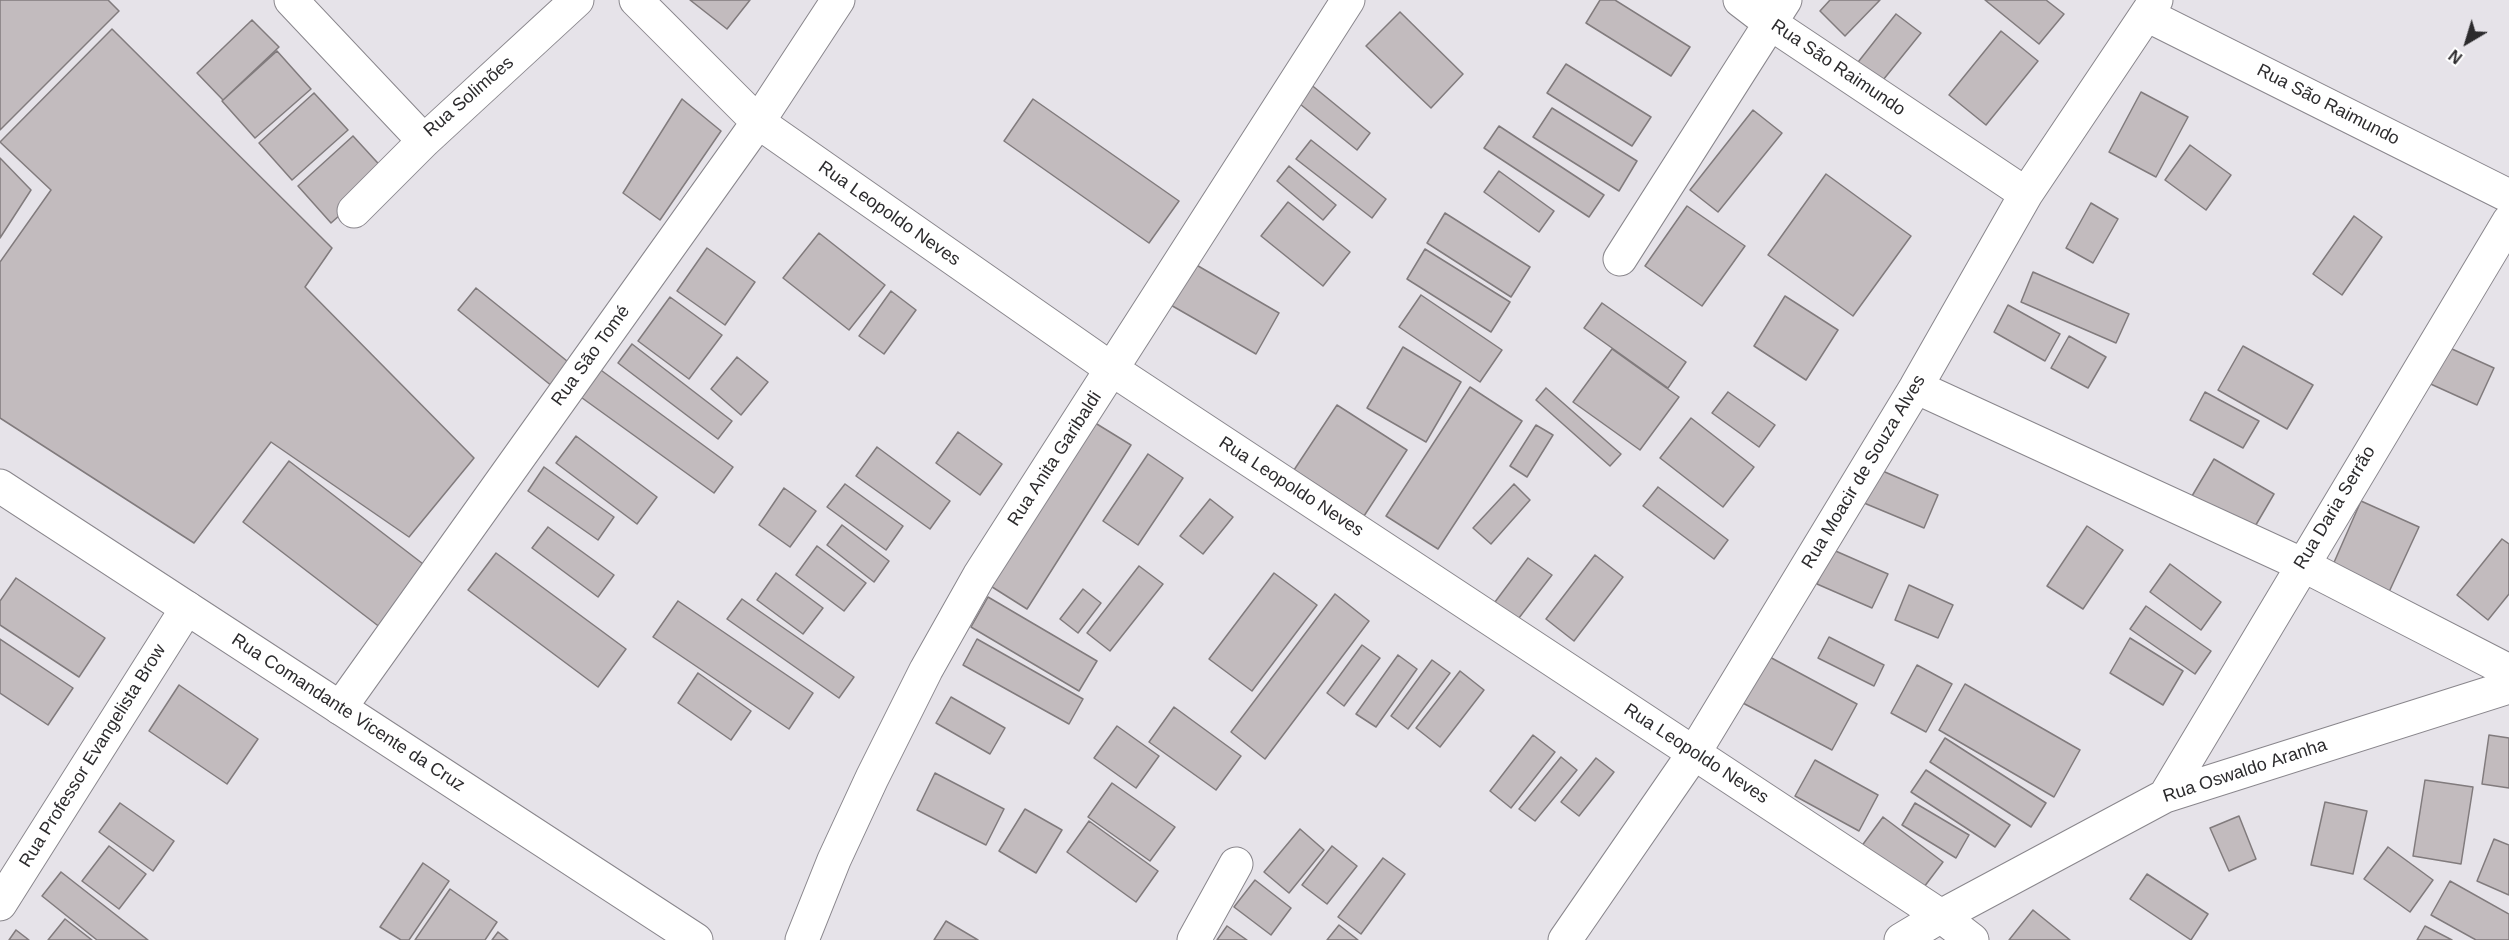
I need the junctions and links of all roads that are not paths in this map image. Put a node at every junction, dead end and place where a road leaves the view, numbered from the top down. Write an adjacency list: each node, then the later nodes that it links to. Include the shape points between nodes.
1 (291, 0): 10 (street, Rua Solimões)
2 (577, 0): 10 (street, Rua Solimões)
3 (636, 0): 9 (street, Rua Leopoldo Neves)
4 (838, 0): 9 (street, Rua São Tomé)
5 (1348, 0): 16 (street, Rua Anita Garibaldi)
6 (1740, 0): 8 (street, Rua São Raimundo)
7 (2151, 7): 11 (street, Rua Moacir de Souza Alves); 12 (street, Rua São Raimundo)
8 (1778, 12): 11 (street, Rua São Raimundo); 15 (street)
9 (758, 122): 16 (street, Rua Leopoldo Neves); 23 (street, Rua São Tomé)
10 (424, 141): 13 (street)
11 (2026, 194): 17 (street, Rua Moacir de Souza Alves)
12 (2509, 196)
13 (354, 211)
14 (2509, 221): 19 (street, Rua Daria Serrão)
15 (1620, 259)
16 (1113, 370): 24 (street, Rua Leopoldo Neves); 30 (street, Rua Anita Garibaldi, via 979,576 926,670 834,860)
17 (1916, 387): 19 (street); 24 (street, Rua Moacir de Souza Alves)
18 (0, 486): 20 (street, Rua Comandante Vicente da Cruz)
19 (2301, 564): 21 (street); 25 (street, Rua Daria Serrão)
20 (187, 608): 23 (street, Rua Comandante Vicente da Cruz); 27 (street, Rua Professor Evangelista Brow)
21 (2509, 671)
22 (2509, 687): 25 (street, Rua Oswaldo Aranha)
23 (340, 708): 29 (street, Rua Comandante Vicente da Cruz)
24 (1694, 753): 28 (street, Rua Leopoldo Neves); 32 (street, Rua Moacir de Souza Alves)
25 (2165, 796): 28 (street, Rua Oswaldo Aranha)
26 (1236, 864): 31 (street)
27 (0, 904)
28 (1941, 916): 33 (street, Rua Oswaldo Aranha); 34 (street, Rua Leopoldo Neves)
29 (696, 940)
30 (802, 940)
31 (1194, 940)
32 (1565, 940)
33 (1901, 940)
34 (1972, 940)

